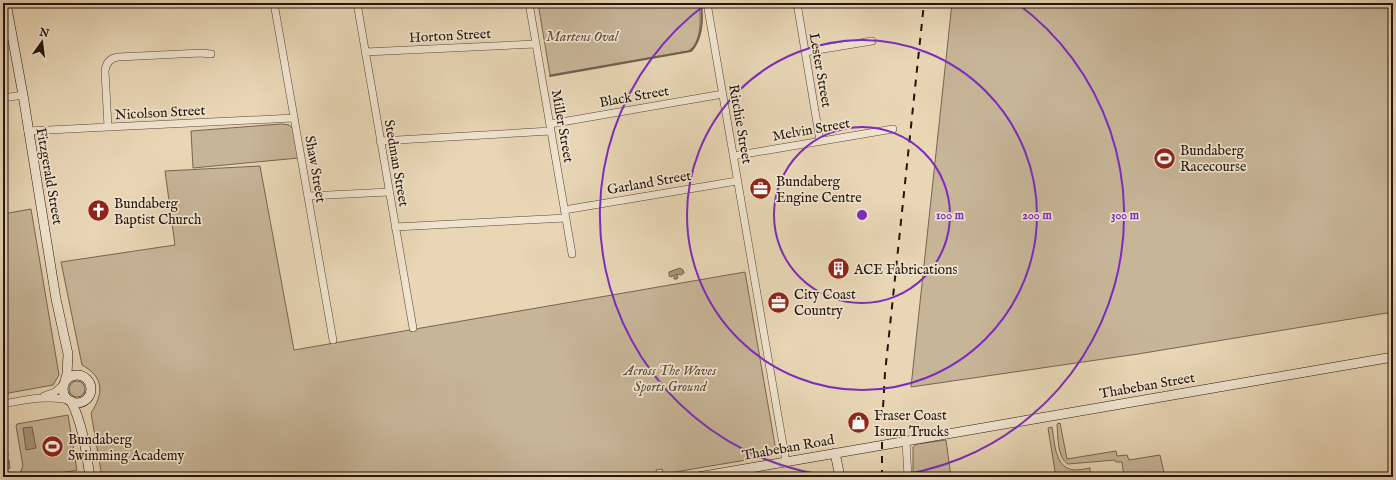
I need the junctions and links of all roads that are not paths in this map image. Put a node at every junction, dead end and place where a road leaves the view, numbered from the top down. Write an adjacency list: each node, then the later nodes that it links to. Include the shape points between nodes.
1 (6, 3): 13 (street, Fitzgerald Street)
2 (274, 3): 15 (street, Shaw Street)
3 (357, 3): 9 (street, Stedman Street)
4 (529, 3): 8 (street, Miller Street)
5 (707, 3): 12 (street, Ritchie Street)
6 (797, 3): 10 (street, Lester Street)
7 (872, 41): 10 (street)
8 (536, 44): 9 (street, Horton Street); 17 (street, Miller Street)
9 (365, 52): 20 (street, Stedman Street)
10 (805, 52): 21 (street, Lester Street)
11 (211, 54): 16 (street, via 118,57 110,60 105,67)
12 (723, 94): 17 (street, Black Street); 22 (street, Ritchie Street)
13 (23, 95): 14 (street); 19 (street, Fitzgerald Street)
14 (3, 98)
15 (294, 118): 16 (street, Nicolson Street); 25 (street, Shaw Street)
16 (108, 127): 19 (street, Nicolson Street)
17 (550, 128): 20 (street, Black Street); 26 (street, Miller Street)
18 (893, 128): 21 (street, Melvin Street)
19 (28, 131): 32 (street, Fitzgerald Street, via 56,299)
20 (380, 141): 24 (street, Stedman Street)
21 (820, 141): 22 (street, Melvin Street)
22 (734, 156): 23 (street, Ritchie Street)
23 (738, 181): 26 (street, Garland Street); 43 (street, Ritchie Street)
24 (389, 192): 25 (street); 28 (street, Stedman Street)
25 (308, 196): 31 (street, Shaw Street)
26 (564, 210): 27 (street, Miller Street)
27 (566, 218): 28 (street); 29 (street, Miller Street)
28 (395, 227): 30 (street, Stedman Street)
29 (572, 254)
30 (413, 328)
31 (333, 340)
32 (68, 354): 34 (street, via 75,369); 35 (street)
33 (1393, 357): 41 (street, Thabeban Street)
34 (83, 377): 35 (street, via 75,375); 37 (street, via 90,384 91,392)
35 (64, 383): 36 (street, via 55,392); 38 (street, via 64,393)
36 (36, 398): 38 (street); 39 (street)
37 (88, 398): 38 (street, via 78,403); 40 (street, via 83,414)
38 (70, 401): 40 (street)
39 (3, 404)
40 (83, 433): 44 (street)
41 (906, 441): 42 (street, Thabeban Road); 47 (street)
42 (835, 453): 43 (street, Thabeban Road); 46 (street)
43 (786, 462): 45 (street, Thabeban Road)
44 (90, 477)
45 (698, 477)
46 (840, 477)
47 (908, 477)

